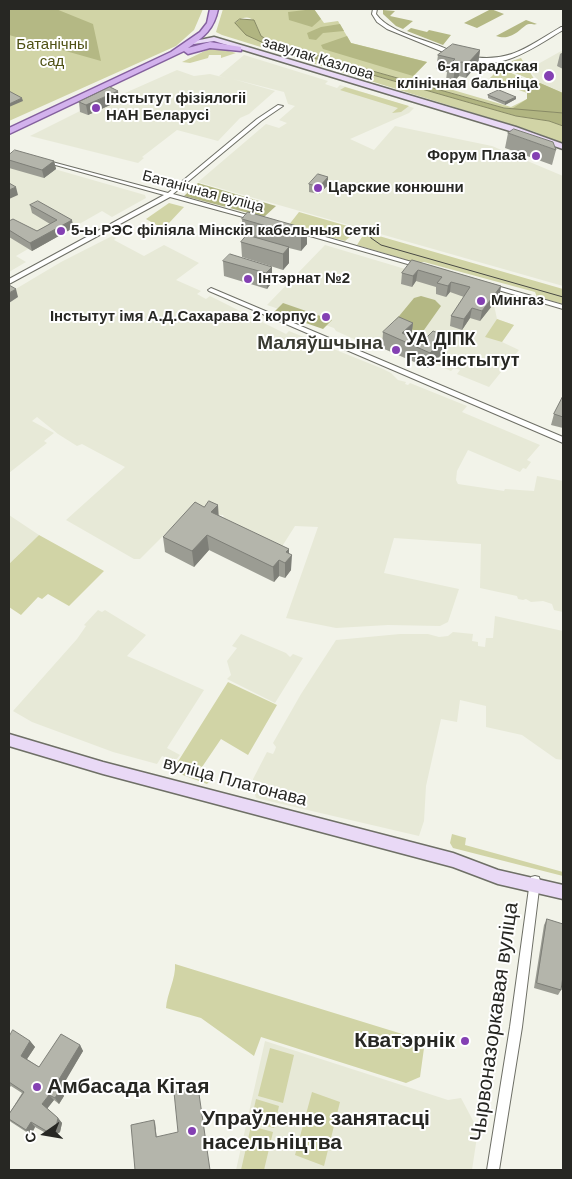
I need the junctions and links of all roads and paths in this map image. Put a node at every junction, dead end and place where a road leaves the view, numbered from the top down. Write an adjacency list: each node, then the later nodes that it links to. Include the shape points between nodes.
1 (214, 9): 4 (main road)
2 (375, 9): 3 (street, via 374,14 379,21 401,34 468,59 495,62 509,59)
3 (563, 28)
4 (206, 34): 5 (main road, завулак Казлова); 6 (main road); 8 (main road, завулак Казлова)
5 (238, 49): 6 (main road, via 210,45); 8 (main road, завулак Казлова)
6 (174, 54): 9 (main road)
7 (280, 106): 13 (street)
8 (472, 118): 10 (main road, завулак Казлова); 11 (main road, завулак Казлова)
9 (9, 131)
10 (563, 147)
11 (563, 152)
12 (35, 157): 13 (street, Батанічная вуліца)
13 (170, 195): 14 (street, Батанічная вуліца); 17 (street)
14 (262, 221)
15 (290, 229): 16 (street)
16 (428, 268)
17 (9, 282)
18 (481, 284): 20 (street)
19 (212, 290): 21 (street)
20 (563, 307)
21 (563, 440)
22 (9, 740): 23 (main road, вуліца Платонава, via 102,768 453,860 498,877)
23 (535, 883): 24 (main road, вуліца Платонава); 25 (main road, вуліца Платонава); 26 (street, Чырвоназоркавая вуліца)
24 (563, 886)
25 (563, 892)
26 (492, 1170)

